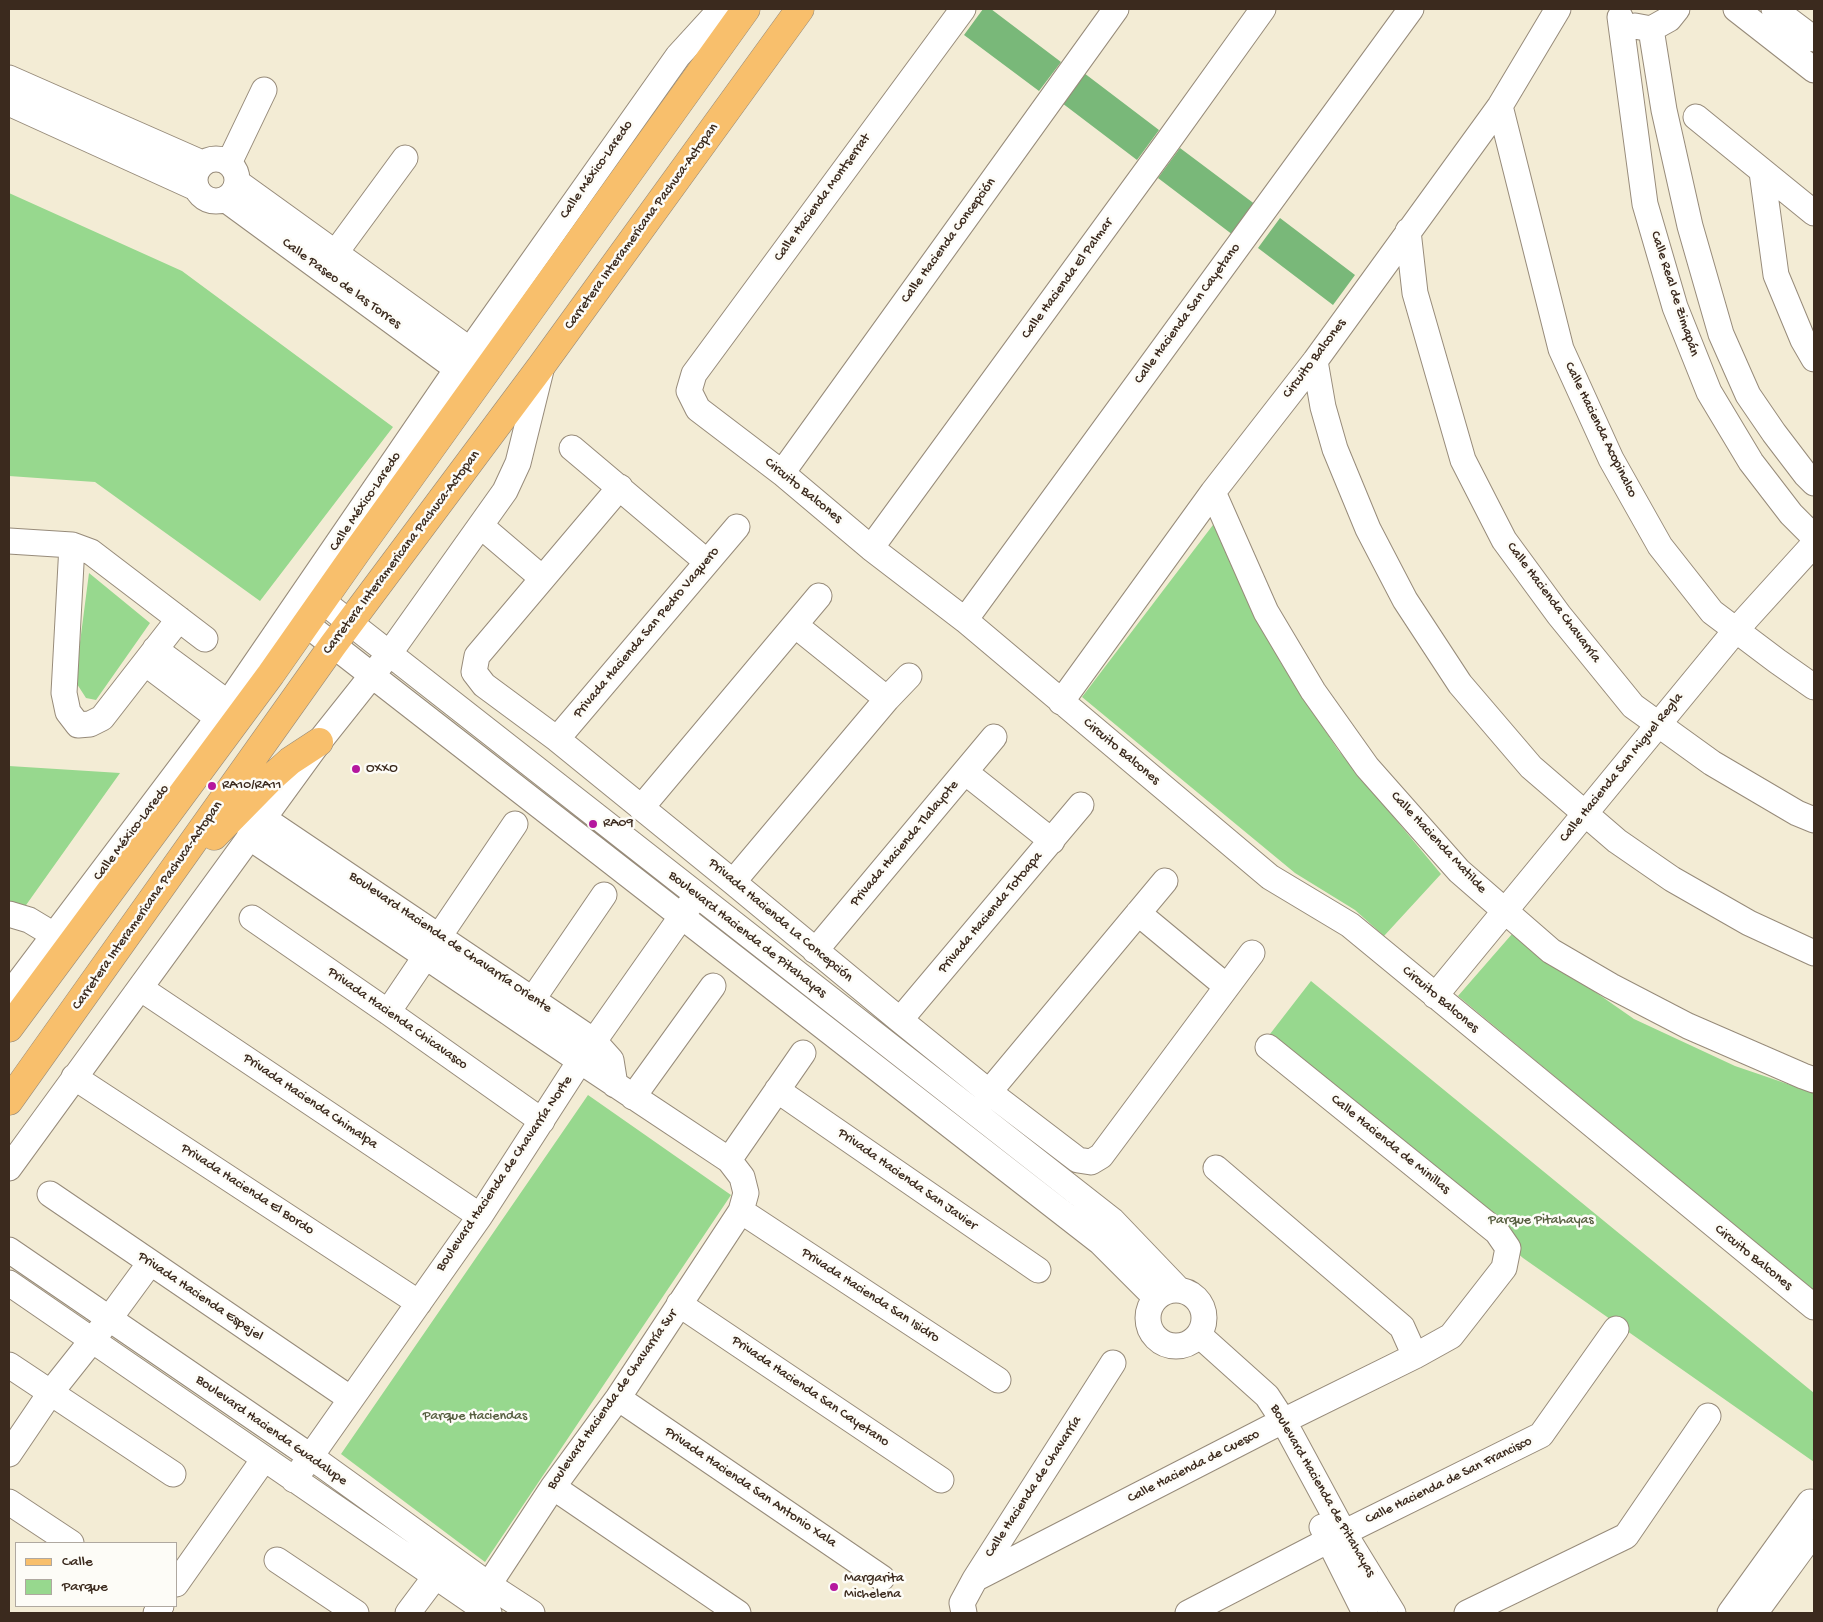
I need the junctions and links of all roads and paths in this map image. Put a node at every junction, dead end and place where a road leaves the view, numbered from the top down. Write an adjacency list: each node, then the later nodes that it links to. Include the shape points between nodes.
1 (963, 9): 34 (street, Calle Hacienda Montserrat, via 694,374)
2 (1116, 9): 36 (street, Calle Hacienda Concepción)
3 (1263, 9): 46 (street, Calle Hacienda El Palmar)
4 (1411, 9): 55 (street, Calle Hacienda San Cayetano)
5 (1558, 9): 19 (street, Circuito Balcones)
6 (1677, 9): 12 (street, via 1669,19)
7 (1736, 9): 15 (street)
8 (1774, 9): 13 (street)
9 (798, 10): 14 (main road, Carretera Interamericana Pachuca-Actopan)
10 (1616, 13): 12 (street, via 1631,26); 42 (street, Calle Real de Zimapán, via 1645,204 1676,307 1709,392 1746,454)
11 (732, 16): 14 (main road, via 757,34); 30 (street, Calle México-Laredo, via 678,56); 47 (main road)
12 (1650, 30): 37 (street, via 1690,226 1721,334 1748,395)
13 (1814, 40)
14 (766, 56): 33 (main road, Carretera Interamericana Pachuca-Actopan)
15 (1814, 70)
16 (9, 78): 22 (street)
17 (264, 90): 24 (street)
18 (9, 103): 25 (street)
19 (1500, 106): 27 (street, Circuito Balcones); 58 (street, Calle Hacienda Acopinalco, via 1556,330 1569,366 1611,459 1660,546 1712,612)
20 (1696, 117): 23 (street)
21 (405, 158): 28 (street)
22 (202, 163): 24 (street, via 215,158); 25 (street, via 195,174)
23 (1762, 172): 26 (street); 31 (street, via 1776,275)
24 (230, 181): 25 (street, via 218,202 204,198); 28 (street, Calle Paseo de las Torres); 29 (street, Calle Paseo de las Torres)
25 (196, 188)
26 (1814, 213)
27 (1408, 232): 32 (street, Circuito Balcones); 71 (street, Calle Hacienda Chavarría, via 1415,293 1463,460 1504,540 1559,616 1633,706)
28 (336, 252): 29 (street, Calle Paseo de las Torres)
29 (409, 319): 30 (street, Calle Paseo de las Torres)
30 (463, 359): 51 (street, Calle México-Laredo)
31 (1814, 359)
32 (1315, 361): 39 (street, Circuito Balcones); 78 (street, via 1335,449 1368,529 1405,600 1460,684 1530,767)
33 (542, 365): 40 (street, via 518,463); 49 (main road, Carretera Interamericana Pachuca-Actopan)
34 (689, 391): 36 (street, Circuito Balcones, via 698,409)
35 (572, 448): 38 (street)
36 (782, 473): 46 (street, Circuito Balcones)
37 (1814, 483)
38 (620, 487): 48 (street); 50 (street)
39 (1213, 492): 69 (street, Circuito Balcones); 88 (street, Calle Hacienda Matilde, via 1266,612 1313,691 1367,767 1459,871)
40 (481, 526): 50 (street); 61 (street)
41 (737, 527): 48 (street, Privada Hacienda San Pedro Vaquero)
42 (1814, 537)
43 (9, 541): 45 (street)
44 (1814, 544): 58 (street, Calle Hacienda San Miguel Regla)
45 (72, 545): 53 (street, via 90,552); 62 (street, via 64,693 68,712 78,725 102,718)
46 (872, 548): 55 (street, Circuito Balcones)
47 (358, 550): 49 (main road, via 361,566 367,572); 51 (main road)
48 (707, 562): 73 (street, Privada Hacienda San Pedro Vaquero)
49 (386, 576): 56 (main road, Carretera Interamericana Pachuca-Actopan)
50 (542, 578): 73 (street, Privada Hacienda La Concepción, via 477,656 474,672 484,685)
51 (315, 595): 54 (main road); 56 (street, Boulevard Hacienda de Pitahayas)
52 (819, 596): 57 (street)
53 (179, 619): 59 (street); 62 (street)
54 (298, 619): 60 (street, Boulevard Hacienda de Pitahayas); 63 (main road)
55 (964, 620): 69 (street, Circuito Balcones)
56 (349, 623): 60 (main road, Carretera Interamericana Pachuca-Actopan); 61 (street, Boulevard Hacienda de Pitahayas)
57 (796, 625): 68 (street); 77 (street)
58 (1736, 630): 66 (street, Calle Hacienda Acopinalco); 71 (street, Calle Hacienda San Miguel Regla)
59 (205, 639)
60 (333, 645): 64 (street, Boulevard Hacienda de Pitahayas); 67 (main road, Carretera Interamericana Pachuca-Actopan)
61 (389, 654): 64 (street); 87 (street, Boulevard Hacienda de Pitahayas)
62 (150, 656): 70 (street)
63 (261, 672): 67 (main road, via 287,680); 70 (street, Calle México-Laredo); 110 (main road)
64 (372, 675): 74 (street); 91 (street, Boulevard Hacienda de Pitahayas)
65 (909, 676): 68 (street, Boulevard Hacienda de Chavarría Norte)
66 (1814, 687)
67 (294, 700): 85 (main road, Carretera Interamericana Pachuca-Actopan)
68 (887, 700): 83 (street, Boulevard Hacienda de Chavarría Norte)
69 (1061, 702): 104 (street, Circuito Balcones, via 1270,877 1350,925)
70 (223, 710): 93 (street, Calle México-Laredo)
71 (1658, 724): 78 (street, Calle Hacienda San Miguel Regla); 79 (street, Calle Hacienda Chavarría, via 1712,763)
72 (994, 737): 75 (street, Privada Hacienda Tlalayote)
73 (557, 739): 77 (street, Privada Hacienda La Concepción)
74 (318, 742): 81 (street); 85 (main road, via 273,776)
75 (965, 772): 82 (street); 95 (street, Privada Hacienda Tlalayote)
76 (1082, 805): 82 (street, Privada Hacienda Totoapa)
77 (641, 808): 83 (street, Privada Hacienda La Concepción)
78 (1584, 814): 88 (street, Calle Hacienda San Miguel Regla); 96 (street, via 1672,879 1749,923)
79 (1814, 820)
80 (515, 824): 94 (street)
81 (256, 828): 94 (street, Boulevard Hacienda de Chavarría Oriente); 98 (street, Boulevard Hacienda de Chavarría Oriente); 102 (street)
82 (1052, 841): 108 (street, Privada Hacienda Totoapa)
83 (725, 875): 87 (street, Boulevard Hacienda de Chavarría Norte); 95 (street, Privada Hacienda La Concepción)
84 (1165, 881): 89 (street)
85 (163, 886): 120 (main road, Carretera Interamericana Pachuca-Actopan)
86 (604, 895): 105 (street)
87 (697, 895): 91 (street, Boulevard Hacienda de Chavarría Norte); 133 (street, Boulevard Hacienda de Pitahayas, via 1112,1220)
88 (1505, 912): 104 (street, Calle Hacienda San Miguel Regla); 116 (street, Calle Hacienda Matilde, via 1551,951 1611,986 1688,1026)
89 (1138, 913): 101 (street); 119 (street)
90 (9, 914): 93 (street, via 29,920)
91 (681, 916): 111 (street, Boulevard Hacienda de Chavarría Norte); 133 (street, Boulevard Hacienda de Pitahayas)
92 (252, 918): 106 (street, Privada Hacienda Chicavasco)
93 (54, 935): 99 (street, Calle México-Laredo)
94 (439, 936): 98 (street); 105 (street, Boulevard Hacienda de Chavarría Oriente)
95 (815, 951): 108 (street, Privada Hacienda La Concepción)
96 (1814, 952)
97 (1252, 953): 101 (street)
98 (426, 957): 106 (street); 107 (street, Boulevard Hacienda de Chavarría Oriente)
99 (36, 959): 103 (street, Calle México-Laredo); 109 (main road)
100 (713, 986): 118 (street)
101 (1226, 986): 119 (street, Privada Hacienda La Concepción, via 1102,1156 1091,1162 1078,1160)
102 (140, 988): 115 (street); 127 (street, Privada Hacienda Chimalpa)
103 (9, 995)
104 (1435, 996): 136 (street, Circuito Balcones)
105 (533, 999): 107 (street); 111 (street, Boulevard Hacienda de Chavarría Oriente)
106 (388, 1012): 121 (street, Privada Hacienda Chicavasco)
107 (518, 1020): 114 (street, Boulevard Hacienda de Chavarría Oriente)
108 (900, 1020): 119 (street, Privada Hacienda La Concepción)
109 (9, 1023)
110 (9, 1028)
111 (594, 1041): 114 (street, Boulevard Hacienda de Chavarría Norte); 118 (street, Boulevard Hacienda de Chavarría Oriente, via 611,1060)
112 (1268, 1047): 128 (street, Calle Hacienda de Minillas, via 1498,1232)
113 (803, 1053): 117 (street)
114 (580, 1061): 118 (street, Boulevard Hacienda de Chavarría Oriente); 121 (street, Boulevard Hacienda de Chavarría Norte)
115 (74, 1078): 123 (street); 134 (street, Privada Hacienda El Bordo)
116 (1814, 1080)
117 (777, 1090): 122 (street); 131 (street, Privada Hacienda San Javier)
118 (624, 1091): 122 (street, Boulevard Hacienda de Chavarría Oriente)
119 (989, 1092)
120 (9, 1101)
121 (542, 1121): 127 (street, Boulevard Hacienda de Chavarría Norte)
122 (729, 1160): 126 (street, Boulevard Hacienda de Chavarría Oriente, via 742,1177)
123 (9, 1168)
124 (1216, 1168): 141 (street, via 1402,1327)
125 (50, 1194): 130 (street, Privada Hacienda Espejel)
126 (744, 1202): 135 (street, Boulevard Hacienda de Chavarría Sur); 144 (street, Privada Hacienda San Isidro)
127 (480, 1216): 134 (street, Boulevard Hacienda de Chavarría Norte)
128 (1508, 1248): 141 (street, Calle Hacienda de Cuesco, via 1504,1268 1451,1336)
129 (9, 1250): 137 (street, Boulevard Hacienda Guadalupe)
130 (150, 1262): 137 (street); 146 (street, Privada Hacienda Espejel)
131 (1038, 1270)
132 (9, 1284): 140 (street, Boulevard Hacienda Guadalupe)
133 (1168, 1294): 139 (street, via 1194,1296 1200,1303 1204,1319); 139 (street, via 1151,1306 1148,1324 1152,1333 1166,1345 1176,1347)
134 (419, 1303): 146 (street, Boulevard Hacienda de Chavarría Norte)
135 (679, 1304): 147 (street, Boulevard Hacienda de Chavarría Sur); 155 (street, Privada Hacienda San Cayetano)
136 (1814, 1307)
137 (108, 1319): 140 (street); 151 (street, Boulevard Hacienda Guadalupe)
138 (1616, 1329): 160 (street, Calle Hacienda de San Francisco, via 1541,1436)
139 (1196, 1338): 149 (street, Boulevard Hacienda de Pitahayas, via 1267,1396)
140 (91, 1340): 145 (street); 152 (street, Boulevard Hacienda Guadalupe)
141 (1415, 1356): 149 (street, Calle Hacienda de Cuesco)
142 (1113, 1363): 165 (street, Calle Hacienda de Chavarría)
143 (9, 1365): 145 (street)
144 (998, 1380)
145 (51, 1392): 150 (street); 153 (street)
146 (351, 1398): 151 (street, Boulevard Hacienda de Chavarría Norte)
147 (618, 1398): 156 (street, Boulevard Hacienda de Chavarría Sur); 164 (street, Privada Hacienda San Antonio Xala)
148 (1708, 1416): 176 (street, via 1626,1536)
149 (1276, 1425): 160 (street, Boulevard Hacienda de Pitahayas); 165 (street, Calle Hacienda de Cuesco)
150 (9, 1454)
151 (310, 1456): 154 (street, Boulevard Hacienda de Chavarría Norte); 167 (street, Boulevard Hacienda Guadalupe)
152 (264, 1459): 154 (street, Boulevard Hacienda Guadalupe); 166 (street)
153 (173, 1474)
154 (294, 1480): 163 (street, Boulevard Hacienda Guadalupe)
155 (942, 1480)
156 (553, 1487): 167 (street, Boulevard Hacienda de Chavarría Sur); 171 (street)
157 (9, 1502): 161 (street)
158 (1814, 1504): 177 (street, via 1810,1502)
159 (1814, 1532): 178 (street)
160 (1336, 1537): 173 (street, Calle Hacienda de San Francisco); 174 (street, Boulevard Hacienda de Pitahayas); 175 (street, Boulevard Hacienda de Pitahayas)
161 (69, 1542)
162 (277, 1560): 168 (street)
163 (435, 1577): 167 (street, Boulevard Hacienda Guadalupe); 169 (street)
164 (882, 1578)
165 (975, 1578): 172 (street, Calle Hacienda de Chavarría, via 962,1603)
166 (178, 1581)
167 (485, 1601): 170 (street, Boulevard Hacienda Guadalupe)
168 (356, 1613)
169 (408, 1613)
170 (532, 1613)
171 (738, 1613)
172 (964, 1613)
173 (1188, 1613)
174 (1365, 1613)
175 (1393, 1613)
176 (1467, 1613)
177 (1730, 1613)
178 (1755, 1613)

